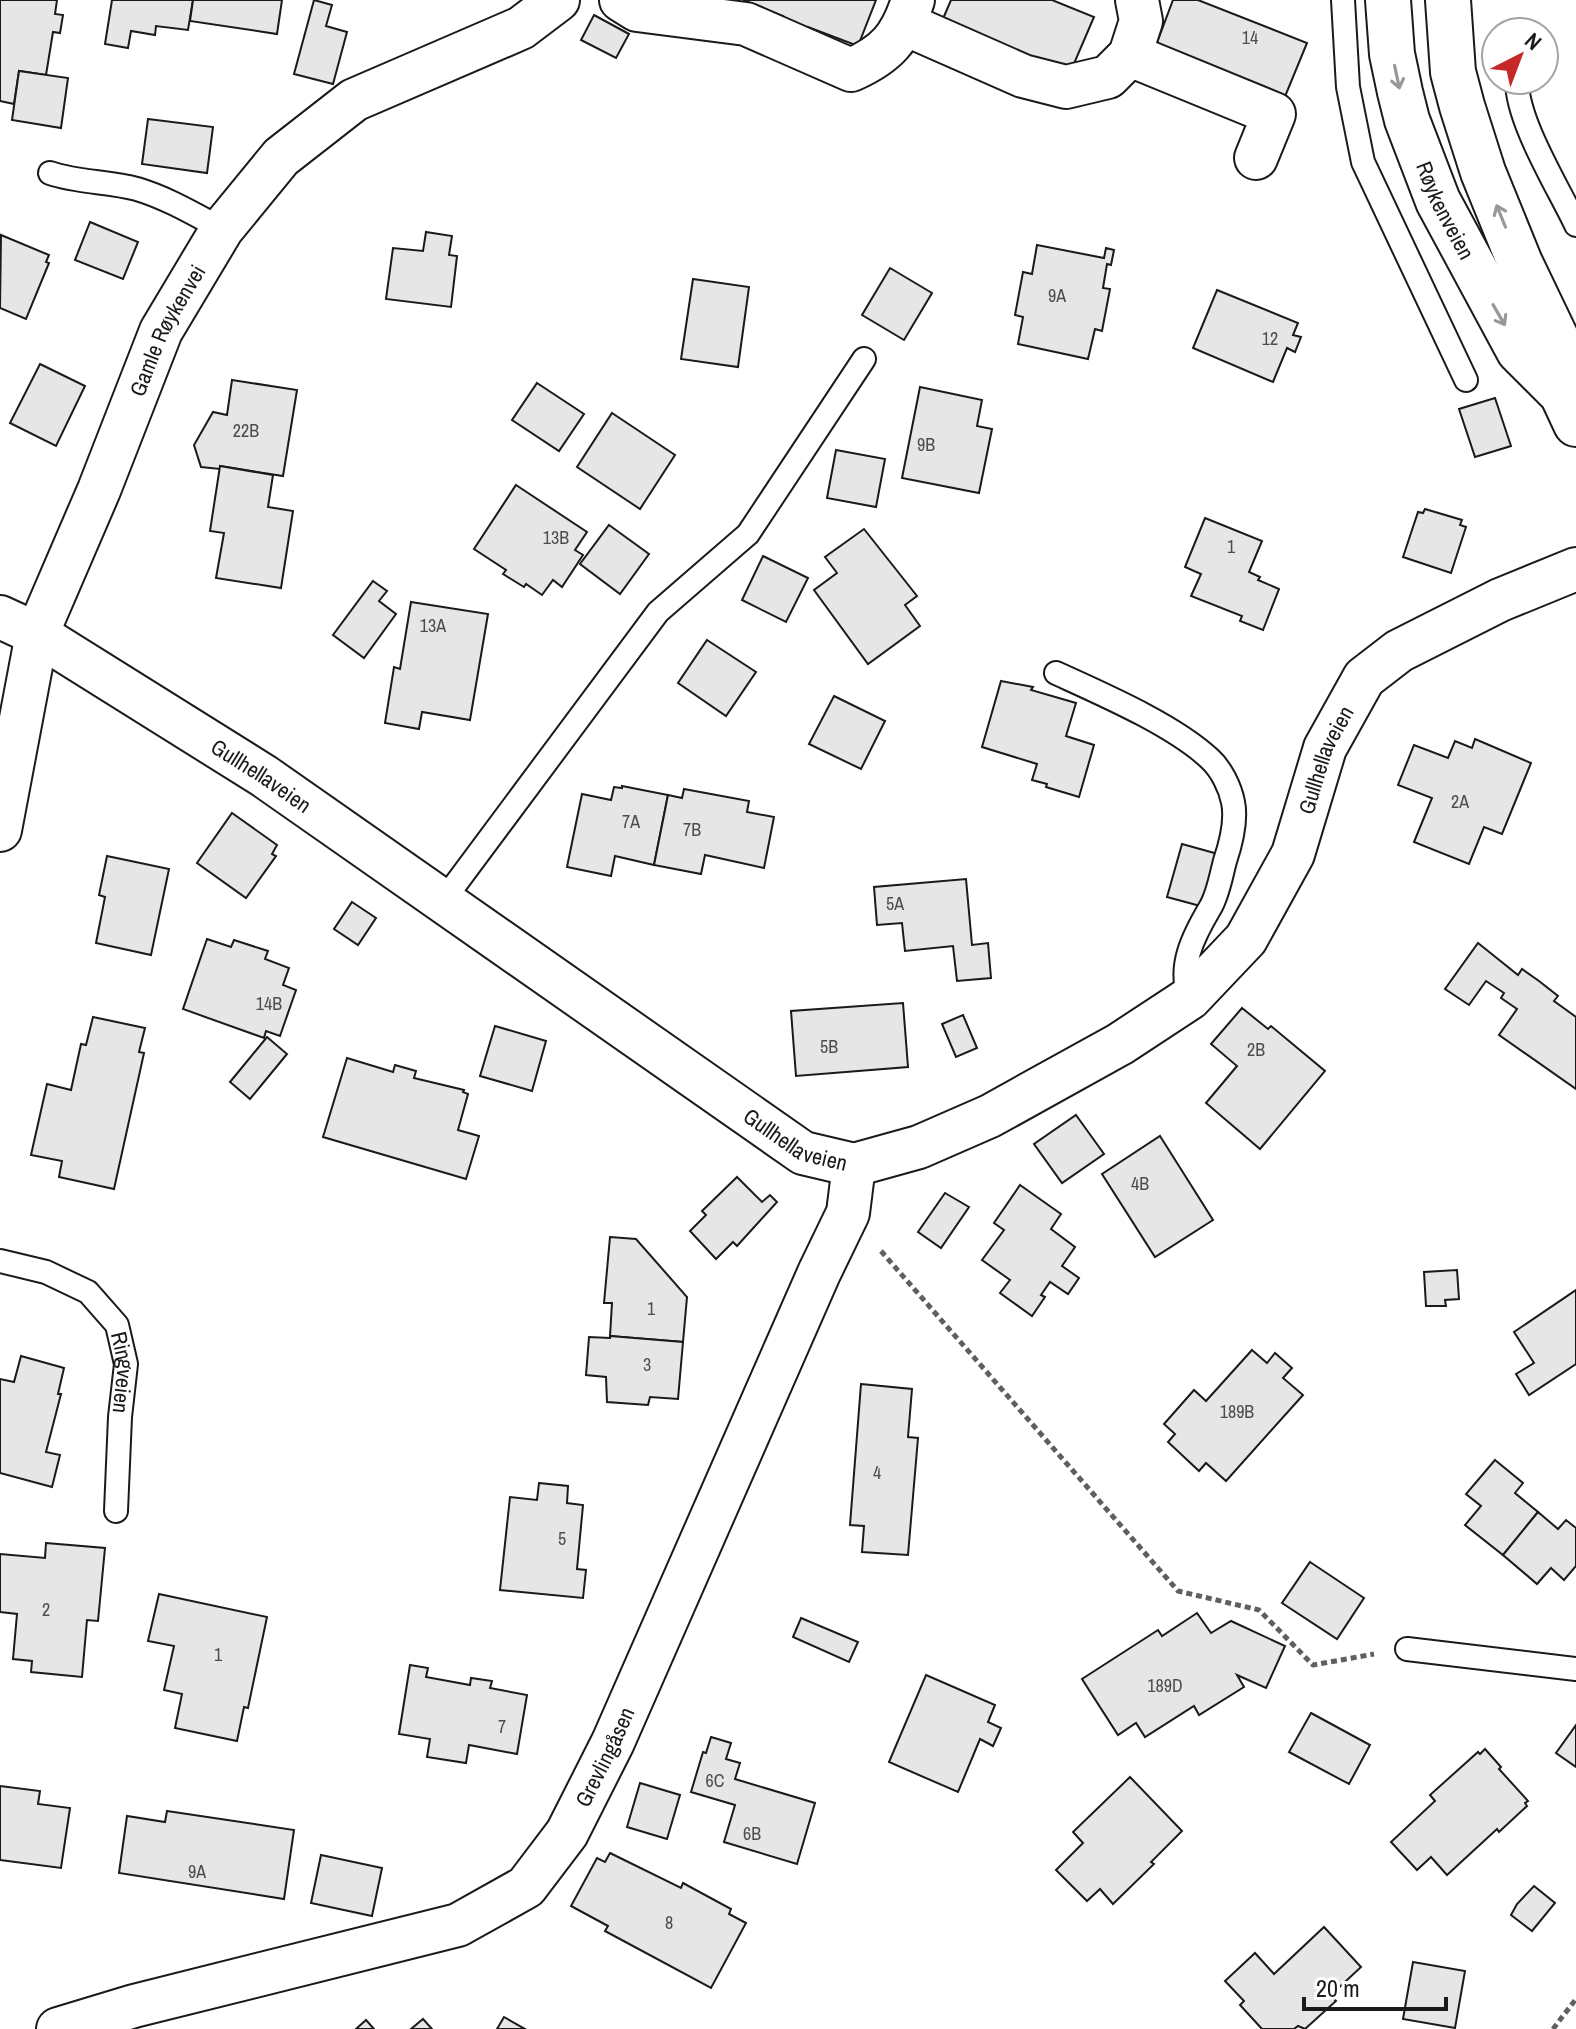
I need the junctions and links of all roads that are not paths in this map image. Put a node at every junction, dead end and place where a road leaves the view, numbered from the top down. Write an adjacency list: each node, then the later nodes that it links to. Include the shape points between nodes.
1 (558, 0): 13 (street, Gamle Røykenvei, via 521,28 354,100 281,157)
2 (621, 0): 7 (street, via 637,10 746,24 851,70 878,58)
3 (1137, 0): 8 (street, via 1141,21)
4 (1343, 0): 15 (lane, via 1348,87 1363,162)
5 (1388, 0): 16 (main road, Røykenveien, one-way to 16, via 1400,92 1438,201 1519,351)
6 (1448, 0): 16 (main road, Røykenveien, one-way to 6, via 1557,340 1520,263 1462,106 1453,72)
7 (909, 12): 8 (street, via 1023,76 1066,87 1108,77)
8 (1130, 55): 10 (street, via 1274,114)
9 (1517, 96): 12 (lane)
10 (1256, 158)
11 (50, 173): 13 (lane, via 134,188)
12 (1576, 225)
13 (222, 229): 18 (street, Gamle Røykenvei, via 161,331 99,490)
14 (864, 359): 21 (lane, via 748,534 658,612)
15 (1466, 380)
16 (1571, 400)
17 (1576, 569): 22 (street, Gullhellaveien, via 1399,651 1364,678 1325,748 1293,854 1246,939)
18 (18, 626): 20 (street, Gamle Røykenvei); 21 (street, Gullhellaveien, via 264,776)
19 (1056, 673): 22 (lane, via 1188,741 1225,779 1234,803 1232,838 1212,905 1199,924 1184,967)
20 (0, 830)
21 (443, 901): 23 (street, Gullhellaveien, via 803,1153)
22 (1190, 998): 23 (street, Gullhellaveien, via 1120,1044 990,1116 919,1147)
23 (854, 1165): 28 (street, Grevlingåsen, via 848,1213 613,1742 567,1833 526,1887 458,1925)
24 (0, 1261): 25 (lane, Ringveien, via 46,1272 88,1292 117,1325 126,1364)
25 (116, 1511)
26 (1407, 1649): 27 (lane)
27 (1576, 1669)
28 (58, 2029)

